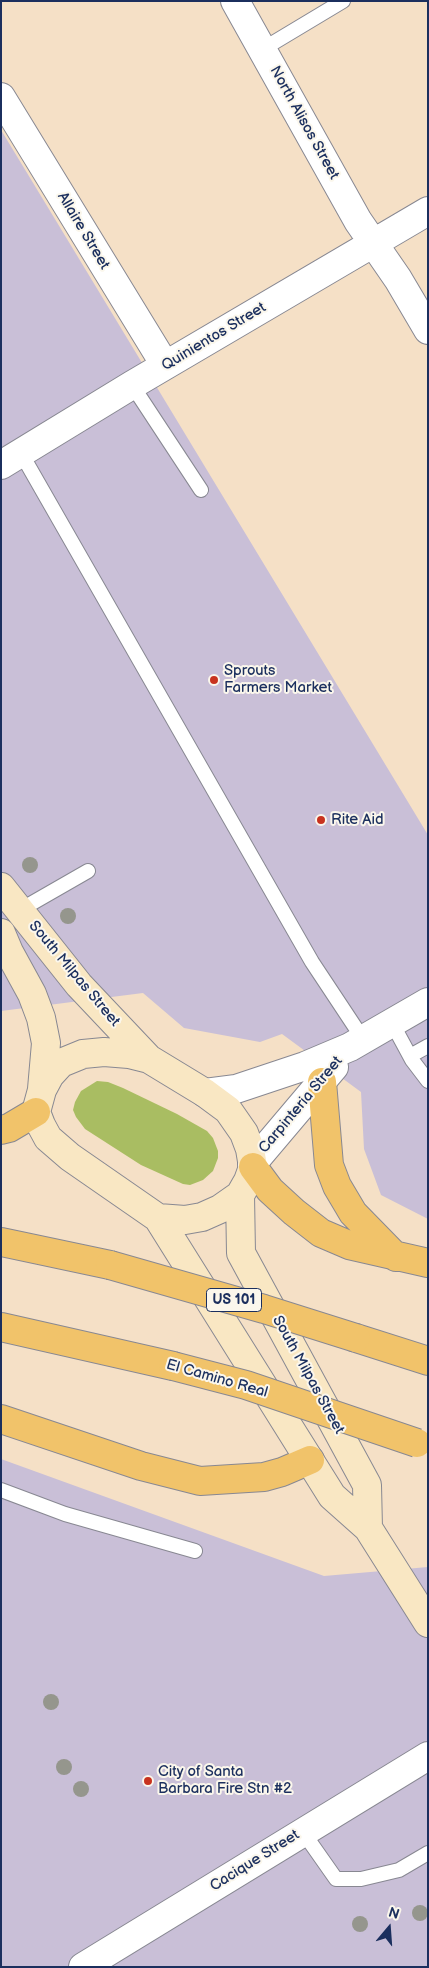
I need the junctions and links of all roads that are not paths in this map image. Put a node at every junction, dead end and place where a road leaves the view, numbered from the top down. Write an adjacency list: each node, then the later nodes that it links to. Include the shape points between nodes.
1 (235, 1): 3 (street, North Alisos Street)
2 (343, 1): 3 (lane)
3 (263, 49): 6 (street, North Alisos Street, via 354,215)
4 (1, 97): 8 (street, Allaire Street)
5 (428, 211): 6 (street, Quinientos Street)
6 (374, 242): 7 (street, North Alisos Street); 8 (street, Quinientos Street)
7 (428, 330)
8 (166, 365): 9 (street, Quinientos Street)
9 (132, 386): 10 (street, Quinientos Street); 11 (lane)
10 (11, 459): 18 (lane, via 312,962)
11 (201, 490)
12 (88, 871): 14 (lane)
13 (1, 887): 14 (main road, South Milpas Street)
14 (20, 910): 21 (main road, South Milpas Street, via 79,985)
15 (1, 933): 25 (main road, via 41,1018 46,1043)
16 (428, 1002): 17 (street, Carpinteria Street)
17 (392, 1023): 18 (street, Carpinteria Street); 20 (lane)
18 (357, 1043): 23 (street, Carpinteria Street); 24 (street, Carpinteria Street, via 260,1082)
19 (428, 1046): 20 (lane)
20 (410, 1056): 22 (lane)
21 (149, 1059): 24 (main road); 25 (main road, via 104,1052 83,1054 61,1063 50,1075)
22 (428, 1081)
23 (322, 1082): 27 (street, Carpinteria Street); 31 (highway, via 329,1165 337,1186 353,1213)
24 (205, 1093): 27 (main road, via 228,1110 244,1133)
25 (39, 1101): 26 (highway, via 9,1128); 29 (main road, via 48,1138 70,1158)
26 (1, 1130)
27 (252, 1165): 28 (main road, via 248,1182); 31 (highway, via 270,1190 321,1233 349,1245)
28 (240, 1195): 29 (main road, via 202,1217 185,1220); 39 (main road, South Milpas Street, via 241,1253 367,1484)
29 (158, 1218): 37 (main road)
30 (1, 1242): 34 (highway, US 101, bridge, via 110,1265 264,1308)
31 (398, 1258): 32 (highway)
32 (428, 1264)
33 (1, 1327): 36 (highway, El Camino Real, bridge, via 246,1386)
34 (428, 1361)
35 (1, 1419): 37 (highway, via 141,1466 200,1481 264,1477)
36 (422, 1445)
37 (310, 1460): 39 (main road, via 332,1496)
38 (1, 1490): 40 (lane, via 65,1514)
39 (368, 1528): 41 (main road)
40 (195, 1551)
41 (428, 1623)
42 (428, 1756): 43 (street, Cacique Street)
43 (303, 1832): 44 (lane, via 336,1879 361,1879 399,1870); 45 (street, Cacique Street)
44 (428, 1853)
45 (83, 1967)

